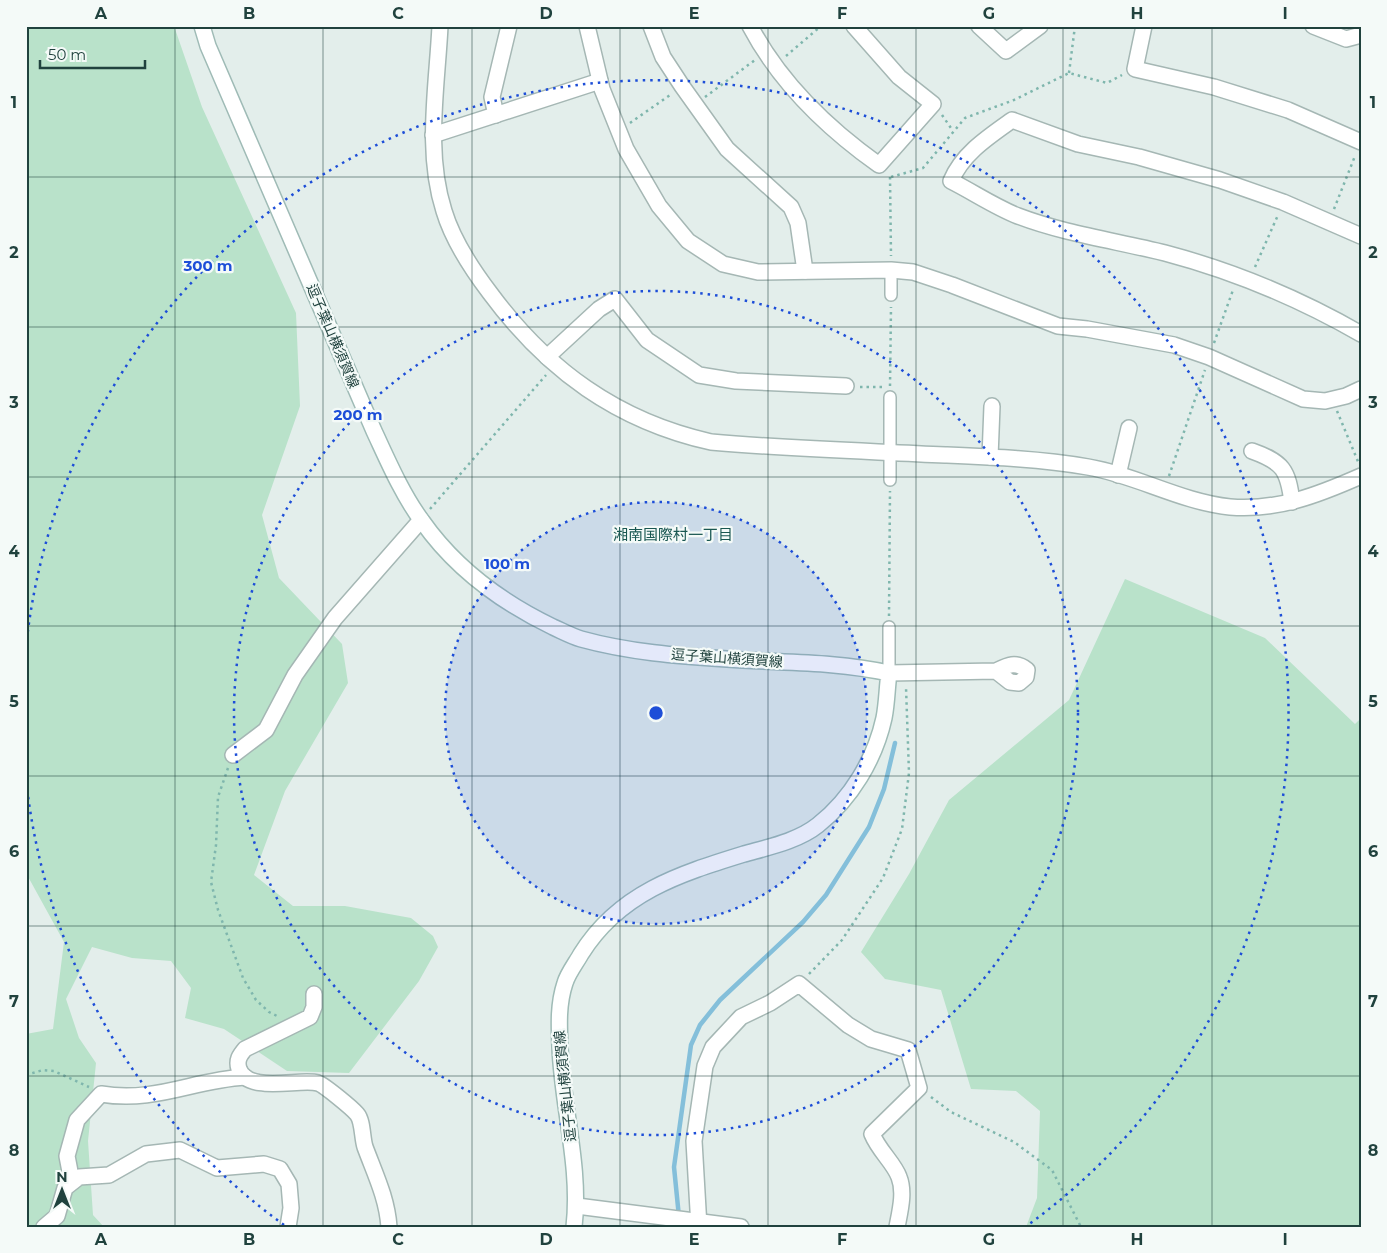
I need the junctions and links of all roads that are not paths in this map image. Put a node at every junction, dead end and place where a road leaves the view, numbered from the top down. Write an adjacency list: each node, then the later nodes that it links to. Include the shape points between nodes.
1 (202, 26): 35 (street, 逗子葉山横須賀線, via 374,431)
2 (440, 26): 15 (street)
3 (509, 26): 14 (street, via 492,97)
4 (588, 26): 13 (street)
5 (651, 26): 18 (street, via 664,57 727,149 791,207 798,223)
6 (750, 26): 7 (street, via 764,53 827,124 879,165 933,104 899,77)
7 (854, 26)
8 (979, 26): 9 (street, via 1006,51)
9 (1040, 26)
10 (1144, 26): 16 (street, via 1135,69 1214,87 1288,110)
11 (1313, 26): 12 (street, via 1346,39)
12 (1361, 35)
13 (600, 81): 14 (street); 18 (street, via 626,149 659,206 688,241 723,264 738,269 758,272)
14 (496, 115): 15 (street)
15 (433, 135): 22 (street, via 435,167 444,211 458,246 510,321)
16 (1360, 142)
17 (1361, 236): 21 (street, via 1283,202 1220,180 1078,144 1012,120 957,165 951,181 1018,216 1243,278 1334,318)
18 (806, 270): 19 (street)
19 (891, 270): 20 (street); 24 (street, via 912,272 952,285 1058,326 1174,345 1303,399 1325,401)
20 (891, 295)
21 (1361, 334)
22 (551, 361): 23 (street, via 599,309 615,299 647,340 699,375 736,381); 29 (street, via 580,386 608,403 678,435 746,445)
23 (846, 386)
24 (1361, 389)
25 (890, 397): 29 (street)
26 (992, 406): 30 (street)
27 (1129, 428): 31 (street)
28 (1252, 451): 34 (street, via 1273,458 1287,473)
29 (890, 452): 30 (street); 33 (street)
30 (990, 457): 31 (street, via 1089,467)
31 (1118, 474): 34 (street, via 1183,496 1230,507)
32 (1361, 476): 34 (street)
33 (890, 480)
34 (1292, 502)
35 (421, 520): 38 (street, 逗子葉山横須賀線, via 449,556 491,591 534,618 579,638 637,651 849,664); 39 (street, via 335,618 295,674 266,730)
36 (889, 627): 38 (street)
37 (996, 671): 38 (street)
38 (888, 673): 43 (street, 逗子葉山横須賀線, via 884,718 870,757 858,781 817,826 796,838 708,865 642,892 613,914 577,961 565,982 558,1015 563,1094)
39 (233, 755)
40 (314, 994): 41 (street, via 310,1017 245,1049 239,1056 238,1064)
41 (245, 1077): 42 (street, via 125,1098 101,1094 77,1120 67,1156); 47 (street, via 270,1084 318,1083 358,1115 365,1146 388,1210)
42 (72, 1182): 45 (street, via 65,1188 57,1216); 46 (street, via 79,1177 109,1175 146,1154 160,1150 180,1150 217,1168 264,1164 280,1169 289,1184 291,1208)
43 (577, 1206): 44 (street); 48 (street, 逗子葉山横須賀線)
44 (699, 1224): 49 (street); 50 (street, via 694,1142 704,1066 713,1047 741,1018 799,984 870,1040 908,1050 919,1088 872,1134 877,1147 899,1176 902,1202)
45 (44, 1227)
46 (288, 1227)
47 (389, 1227)
48 (574, 1227)
49 (741, 1227)
50 (896, 1227)

